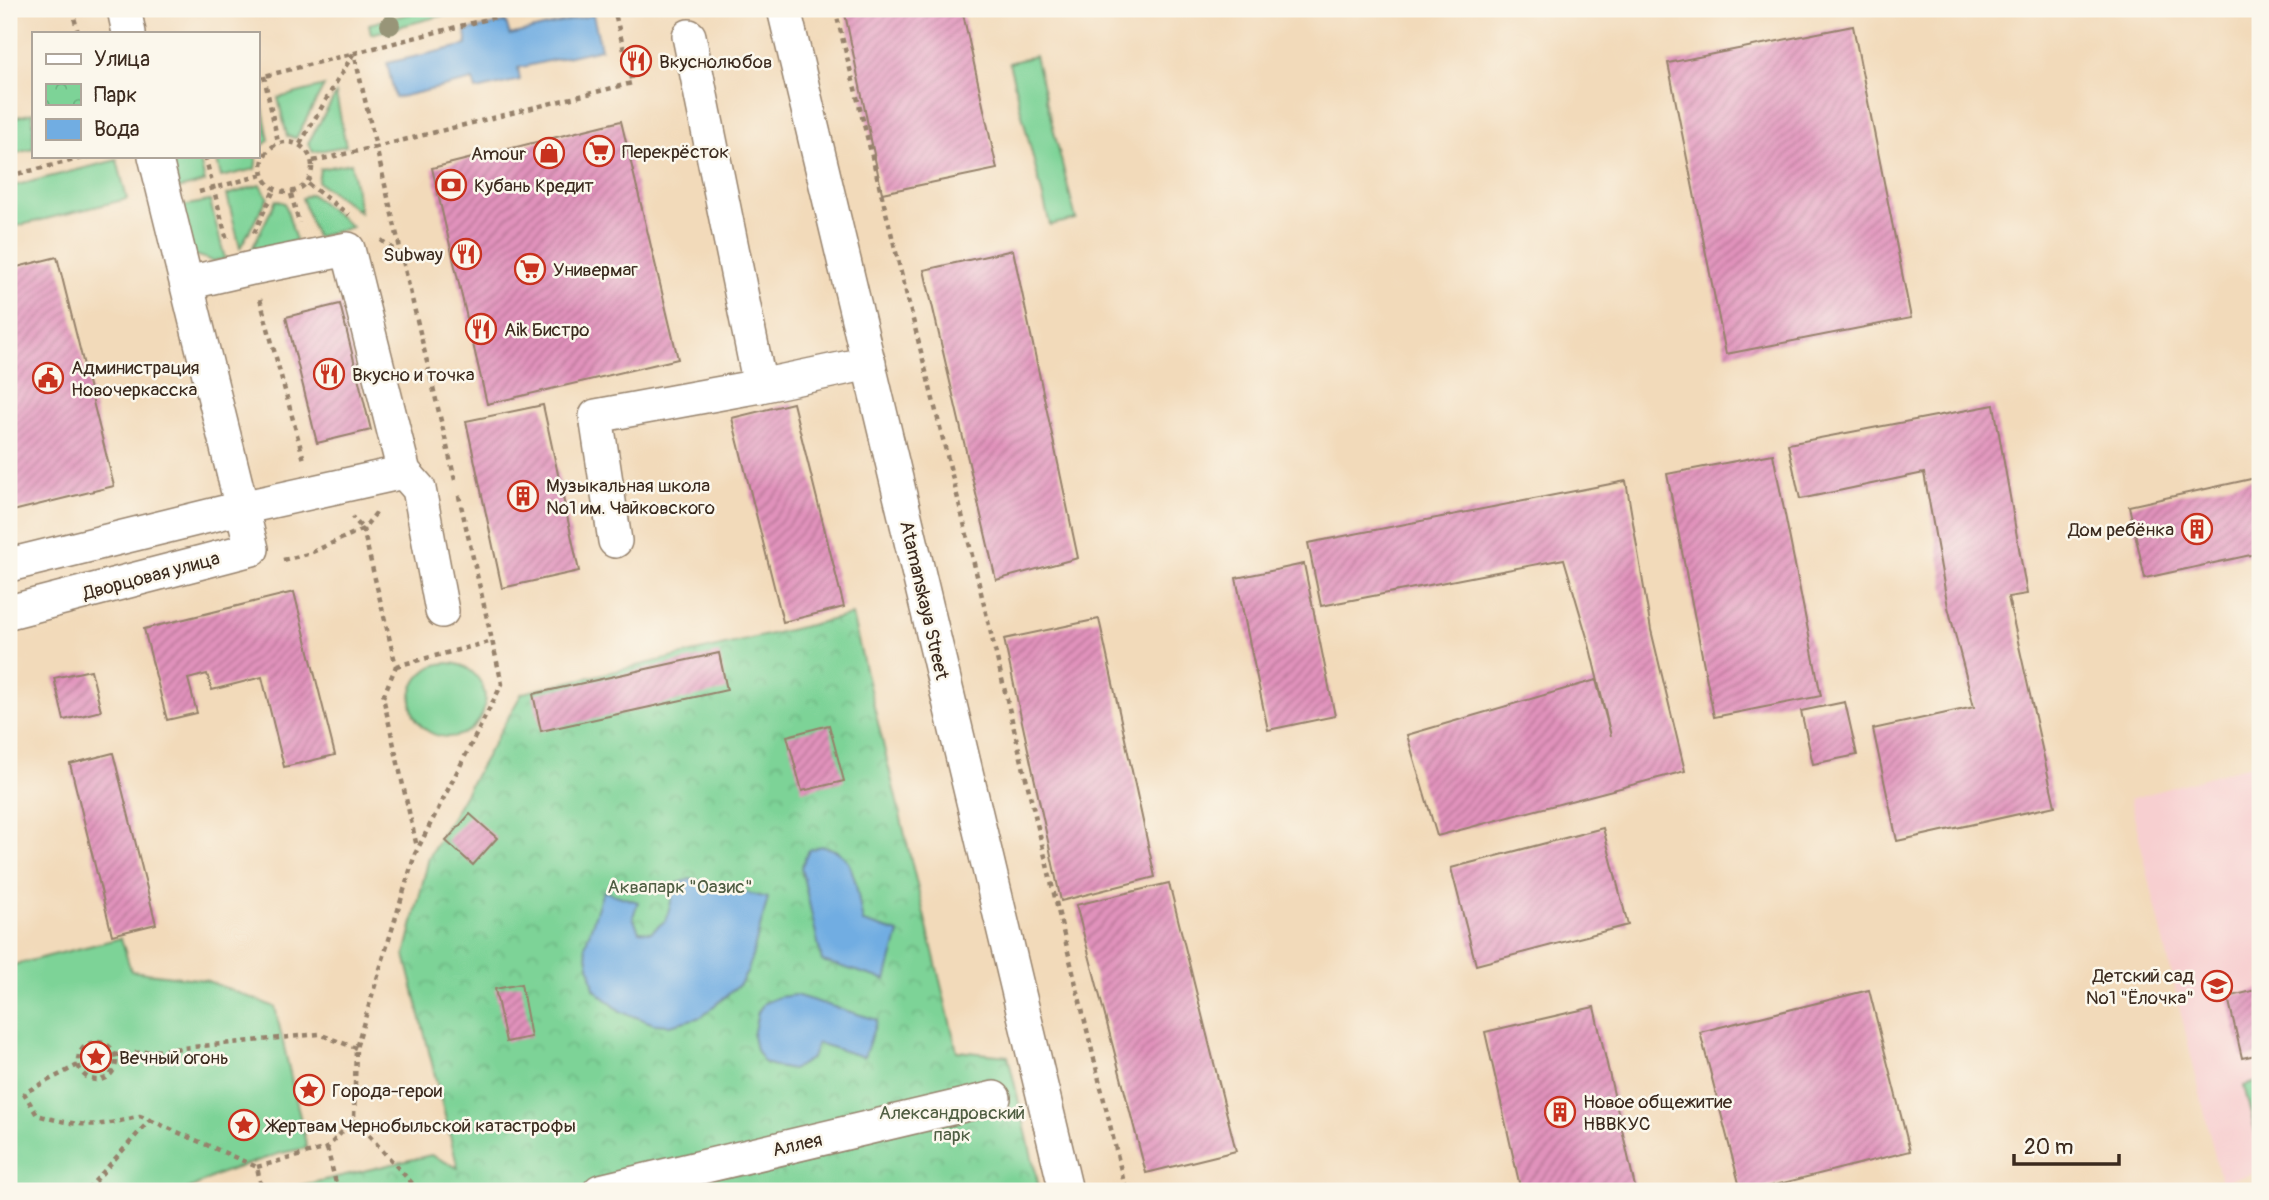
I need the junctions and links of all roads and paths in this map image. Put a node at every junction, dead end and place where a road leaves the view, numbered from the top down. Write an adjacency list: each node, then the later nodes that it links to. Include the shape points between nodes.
1 (72, 9): 7 (path)
2 (124, 9): 8 (street)
3 (527, 9): 10 (path)
4 (614, 9): 14 (path, via 632,83)
5 (784, 9): 28 (street, Atamanskaya Street)
6 (835, 9): 57 (path)
7 (78, 32)
8 (129, 32)
9 (690, 37): 29 (street)
10 (354, 53): 11 (path); 13 (path); 14 (path)
11 (260, 77): 12 (path)
12 (278, 142): 13 (path); 16 (path)
13 (300, 144): 20 (path)
14 (376, 147): 20 (path); 30 (path)
15 (259, 150): 16 (path)
16 (265, 154): 21 (path)
17 (83, 158): 22 (path)
18 (156, 158): 27 (street)
19 (206, 158): 23 (path)
20 (313, 161): 24 (path, via 308,184 291,194)
21 (262, 175): 23 (path); 24 (path)
22 (9, 176)
23 (213, 187): 25 (path); 26 (path, via 233,262)
24 (274, 190): 26 (path)
25 (188, 195)
26 (246, 264): 27 (street); 31 (street, via 348,249); 32 (path, via 304,461)
27 (187, 284): 33 (street)
28 (869, 363): 29 (street); 56 (street, Atamanskaya Street)
29 (760, 386): 35 (street, via 596,416)
30 (445, 438): 31 (path); 39 (path)
31 (406, 473): 32 (street); 34 (path); 37 (street, via 419,489)
32 (328, 489): 33 (street); 34 (path)
33 (242, 508): 36 (street); 38 (street, Дворцовая улица, via 252,549)
34 (363, 529): 40 (path)
35 (615, 541)
36 (9, 565)
37 (442, 611)
38 (9, 612)
39 (493, 641): 40 (path); 41 (path, via 502,684)
40 (396, 666): 41 (path, via 383,697)
41 (417, 847): 42 (path)
42 (356, 1048): 43 (path, via 319,1034); 46 (path)
43 (115, 1055): 44 (path, via 110,1047 92,1043 84,1048); 44 (path, via 116,1065 102,1080 83,1074)
44 (78, 1065): 47 (path, via 24,1093 37,1115 69,1124 110,1125 141,1116)
45 (994, 1098): 55 (street, Аллея)
46 (354, 1119): 48 (path); 54 (path)
47 (150, 1120): 49 (path); 51 (path)
48 (327, 1148): 49 (path); 53 (path)
49 (257, 1167): 52 (path)
50 (2260, 1184): 58 (path)
51 (86, 1191)
52 (262, 1191)
53 (338, 1191)
54 (419, 1191)
55 (600, 1191)
56 (1066, 1191)
57 (1126, 1191)
58 (2230, 1191)

